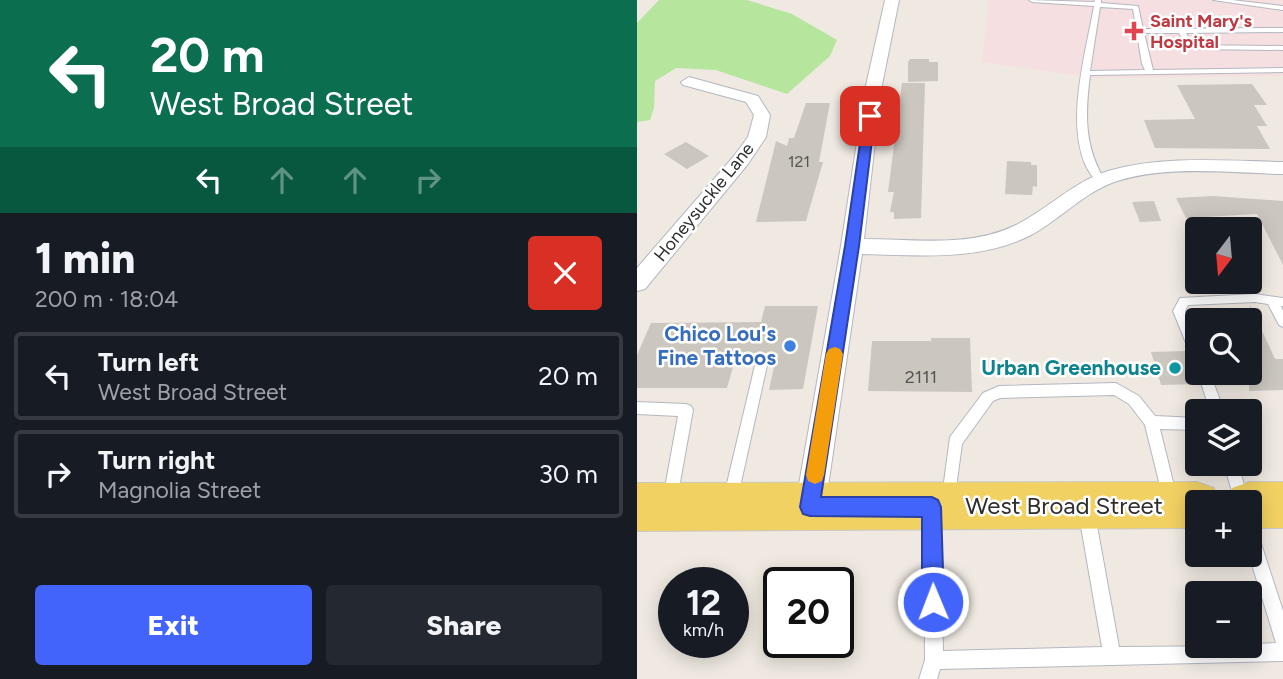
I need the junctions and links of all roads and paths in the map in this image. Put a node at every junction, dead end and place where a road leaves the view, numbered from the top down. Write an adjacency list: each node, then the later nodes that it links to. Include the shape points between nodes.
1 (892, 0): 18 (street, via 873,90)
2 (1032, 0): 4 (lane)
3 (1216, 0): 5 (lane)
4 (1068, 1): 6 (lane)
5 (1244, 1): 7 (lane)
6 (1098, 2): 9 (lane, via 1136,7); 14 (lane)
7 (1283, 8)
8 (1283, 30): 10 (lane)
9 (1140, 31): 10 (lane); 13 (lane)
10 (1181, 31): 11 (lane, via 1191,47)
11 (1283, 48)
12 (1283, 70): 13 (lane)
13 (1150, 72): 14 (lane)
14 (1086, 73): 17 (lane, via 1086,159)
15 (688, 82): 19 (street, Honeysuckle Lane, via 752,99 762,115 757,137)
16 (1283, 168): 17 (street, via 1159,168)
17 (1100, 181): 18 (street, via 1001,239 961,245)
18 (852, 246): 33 (street)
19 (638, 280)
20 (1277, 301): 21 (lane); 22 (lane, via 1215,298 1184,302 1179,312)
21 (1283, 322)
22 (1185, 327)
23 (762, 361): 32 (lane)
24 (637, 408): 31 (lane, via 686,410)
25 (1151, 422): 26 (lane); 27 (lane); 30 (lane, via 1134,401 1116,389 999,392 988,397 954,442)
26 (1185, 423)
27 (1184, 505): 34 (main road, West Broad Street)
28 (1262, 505): 29 (main road)
29 (1283, 505)
30 (940, 506): 33 (main road, West Broad Street); 34 (main road, West Broad Street); 39 (lane)
31 (653, 507): 32 (main road, West Broad Street)
32 (729, 507): 33 (main road, West Broad Street)
33 (810, 507)
34 (1086, 507): 38 (lane)
35 (1261, 567): 36 (lane)
36 (1283, 639)
37 (1283, 652): 38 (lane)
38 (1112, 656): 39 (lane)
39 (934, 660): 40 (lane)
40 (928, 679)

